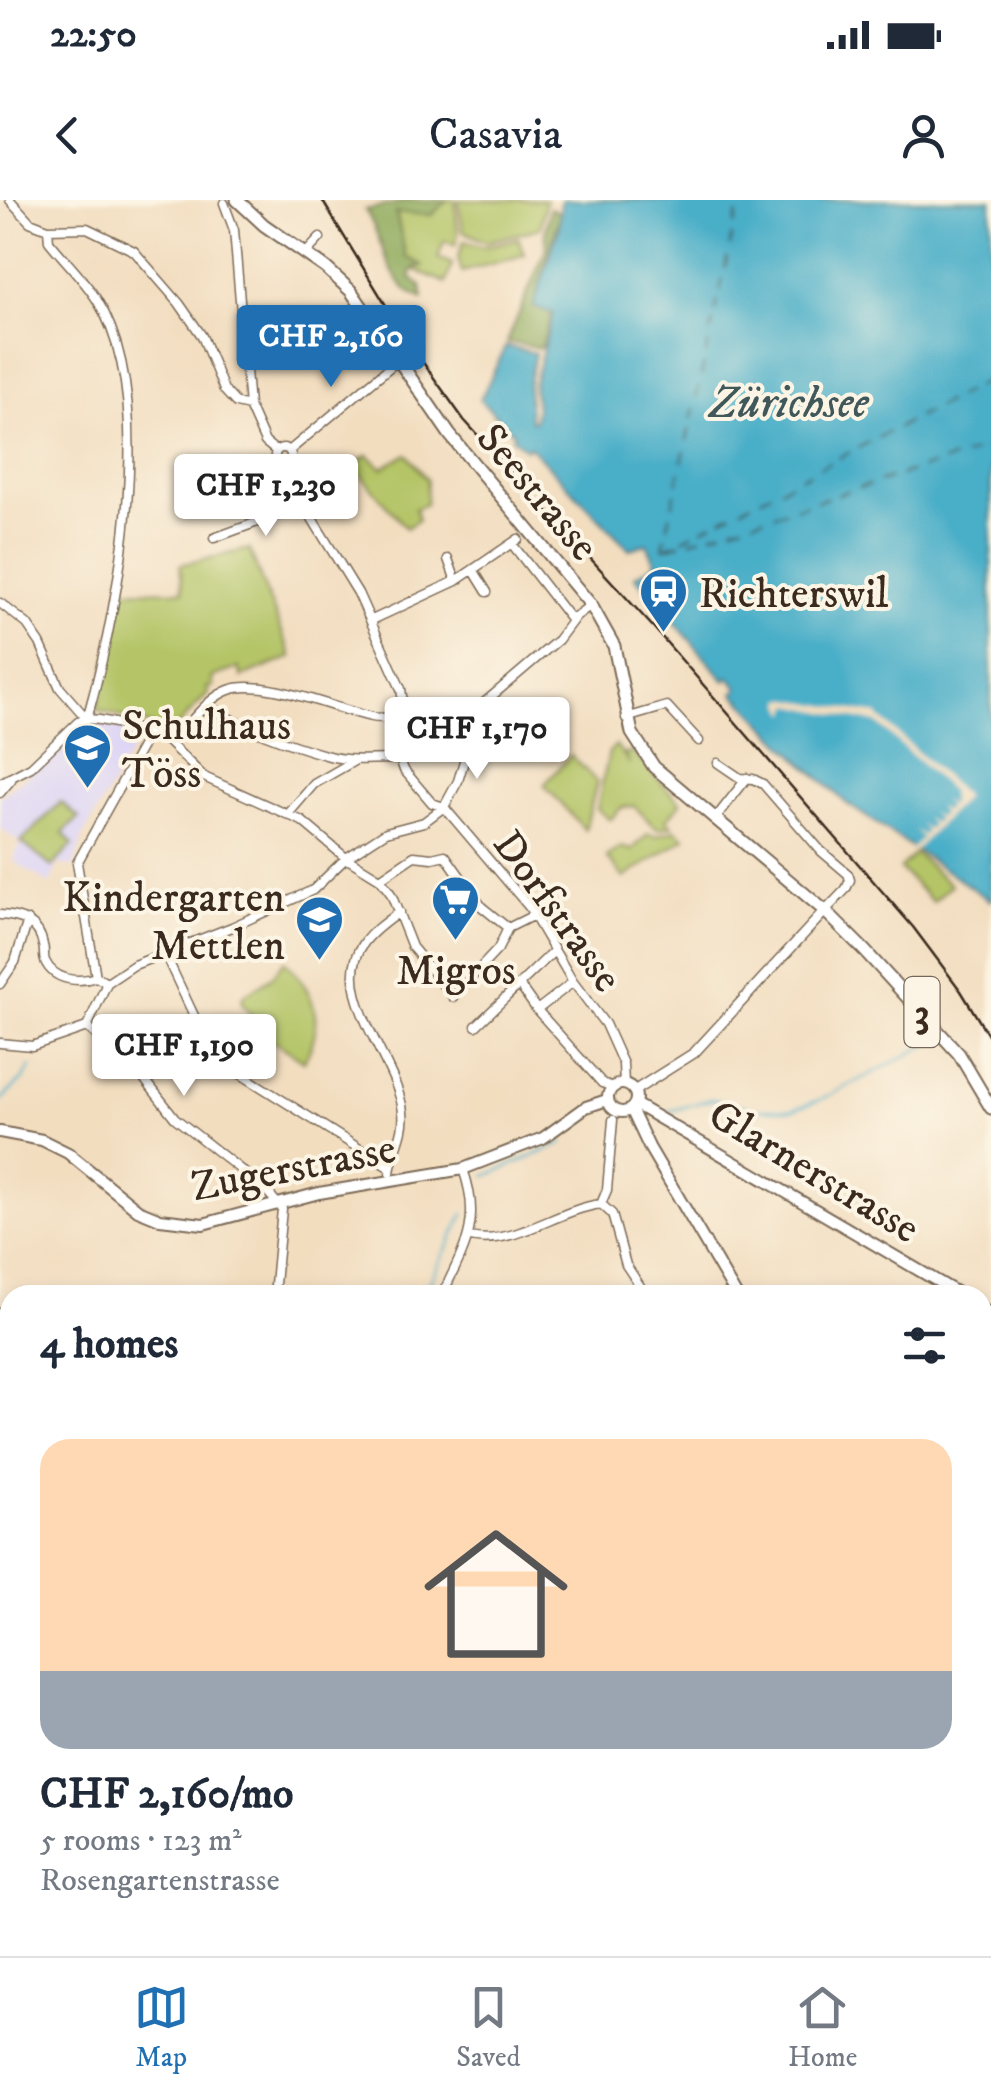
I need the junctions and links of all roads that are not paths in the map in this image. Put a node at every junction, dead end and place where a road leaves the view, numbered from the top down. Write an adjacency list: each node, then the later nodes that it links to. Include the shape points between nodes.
1 (10, 200): 4 (street, via 30,222)
2 (238, 200): 6 (main road, Seestrasse / 3)
3 (224, 203): 8 (street, via 234,230)
4 (48, 229): 8 (street, via 87,228 134,251 202,336 224,390); 27 (street, via 48,241 98,301 117,348 126,414 122,568)
5 (320, 238): 6 (street)
6 (306, 253): 7 (main road, Seestrasse / 3, via 351,291)
7 (397, 362): 10 (street); 19 (main road, Seestrasse / 3)
8 (248, 406): 9 (street)
9 (276, 451): 10 (street); 11 (street)
10 (289, 451): 11 (street)
11 (284, 464): 12 (street)
12 (304, 505): 13 (street); 22 (street)
13 (214, 538)
14 (448, 559): 16 (street)
15 (474, 571): 16 (street); 17 (street); 23 (street, via 515,542)
16 (456, 581): 22 (street)
17 (487, 592)
18 (0, 603): 20 (street)
19 (591, 605): 23 (street); 26 (main road, Seestrasse / 3, via 614,646)
20 (10, 611): 21 (street); 27 (street, via 34,634 60,688)
21 (0, 616)
22 (372, 620): 25 (street, via 401,688)
23 (572, 620): 30 (street, via 558,640 479,707)
24 (207, 704): 25 (street, via 234,688 254,688 368,716); 29 (street, via 177,734); 33 (street, via 225,718)
25 (404, 716): 30 (street); 32 (street)
26 (626, 718): 31 (street, via 667,706); 41 (main road, Seestrasse / 3, via 654,767)
27 (87, 719): 28 (street); 36 (street)
28 (150, 732): 29 (street); 52 (street, via 77,863)
29 (160, 736): 40 (street, via 204,777)
30 (466, 740): 39 (street, via 458,781)
31 (699, 740)
32 (400, 759): 33 (street); 39 (street, Dorfstrasse, via 418,789)
33 (356, 760): 40 (street, via 314,784)
34 (718, 763): 35 (street)
35 (747, 778): 41 (street); 44 (street, via 763,784 848,874 846,889)
36 (11, 780): 37 (street); 38 (street)
37 (0, 783)
38 (0, 793)
39 (444, 807): 42 (street); 47 (street, Dorfstrasse)
40 (288, 813): 42 (street)
41 (715, 819): 44 (main road, Seestrasse / 3)
42 (346, 858): 43 (street); 50 (street, via 312,890)
43 (380, 880): 45 (street); 49 (street, via 414,856 445,855 482,907)
44 (825, 911): 61 (street, via 694,1053); 64 (main road, Seestrasse / 3, via 949,1042)
45 (399, 912): 49 (street, via 412,947 453,997 498,949); 68 (street, via 363,944 354,967 355,993 404,1113)
46 (0, 915): 48 (street)
47 (534, 915): 49 (street); 51 (street, Dorfstrasse)
48 (28, 920): 52 (street, via 56,974); 55 (street, via 23,944)
49 (508, 928)
50 (164, 952): 54 (street); 68 (street, via 204,1038 240,1072)
51 (554, 952): 53 (street, Dorfstrasse); 56 (street)
52 (96, 977): 54 (street)
53 (572, 982): 57 (street); 61 (street, Dorfstrasse, via 605,1024 623,1064)
54 (107, 983): 59 (street)
55 (0, 984)
56 (520, 986): 57 (street); 58 (street)
57 (536, 1010): 61 (street, via 602,1083)
58 (476, 1026)
59 (87, 1027): 60 (street, via 32,1046); 69 (street, via 139,1072 176,1118)
60 (0, 1043)
61 (624, 1087): 62 (main road); 63 (main road)
62 (607, 1100): 63 (main road, Glarnerstrasse, via 618,1112); 67 (main road, Zugerstrasse, via 543,1138)
63 (633, 1107): 75 (main road, via 649,1147); 76 (main road, Glarnerstrasse)
64 (991, 1108)
65 (614, 1120): 70 (street)
66 (0, 1132): 69 (main road, Zugerstrasse, via 56,1147 160,1219 202,1224)
67 (463, 1168): 68 (main road, Zugerstrasse); 71 (street, via 472,1197)
68 (391, 1174): 69 (main road, Zugerstrasse)
69 (278, 1203): 72 (street)
70 (601, 1204): 71 (street, via 576,1207 506,1238); 74 (street, via 612,1214 626,1264)
71 (470, 1237): 73 (street)
72 (275, 1285)
73 (447, 1285)
74 (640, 1285)
75 (730, 1285)
76 (943, 1285)

